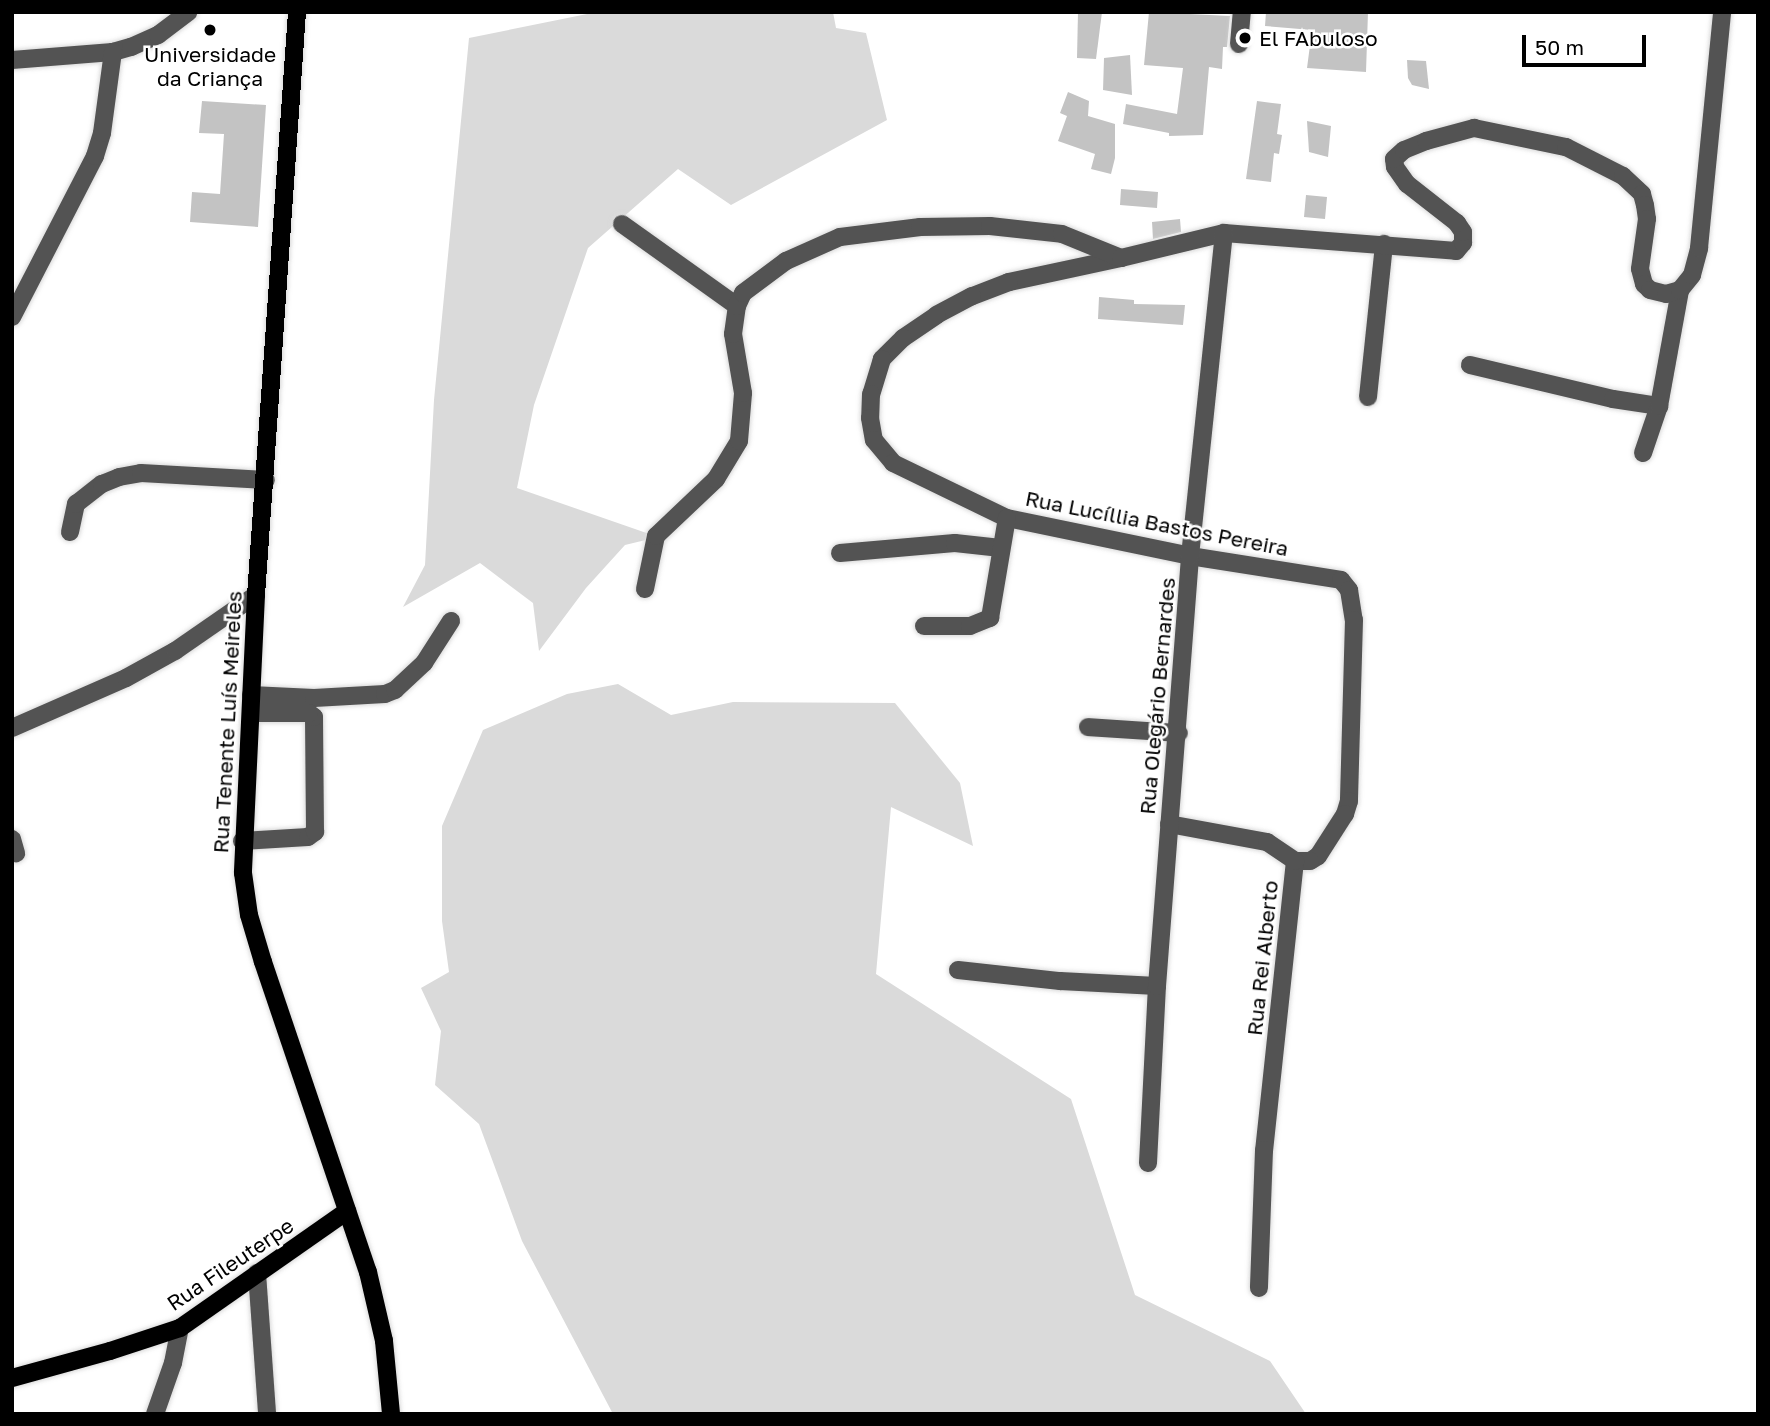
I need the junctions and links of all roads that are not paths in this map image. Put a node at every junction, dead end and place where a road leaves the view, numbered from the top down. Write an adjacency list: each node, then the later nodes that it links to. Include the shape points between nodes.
1 (188, 12): 6 (street, via 158,35)
2 (297, 12): 19 (main road, Rua Tenente Luís Meireles)
3 (1242, 12): 5 (street)
4 (1722, 12): 12 (street, via 1699,248 1692,275)
5 (1239, 44)
6 (113, 52): 7 (street); 14 (street, via 95,156)
7 (12, 60)
8 (622, 224): 13 (street)
9 (1224, 233): 10 (street, Rua Lucíllia Bastos Pereira); 11 (street, Rua Lucíllia Bastos Pereira); 24 (street, Rua Olegário Bernardes)
10 (1384, 244): 12 (street, Rua Lucíllia Bastos Pereira, via 1445,252 1456,251 1464,243 1457,223 1399,175 1394,159 1404,150 1474,128 1515,134 1566,147 1635,185 1642,194 1647,219 1640,269 1644,284 1666,294); 16 (street)
11 (1121, 258): 13 (street, via 1071,237 1033,230 990,226 875,231 840,237 786,261 760,277); 20 (street, Rua Lucíllia Bastos Pereira, via 1009,282 972,296 903,338 876,371 870,418 881,452 926,481)
12 (1680, 290): 17 (street)
13 (737, 306): 26 (street, via 733,334 743,393 739,441 716,479 656,536)
14 (12, 317)
15 (1469, 365): 17 (street)
16 (1368, 397)
17 (1659, 406): 18 (street)
18 (1643, 453)
19 (266, 480): 21 (street, via 141,473 119,477 76,504); 27 (main road, Rua Tenente Luís Meireles)
20 (1007, 518): 22 (street); 24 (street, Rua Lucíllia Bastos Pereira)
21 (70, 532)
22 (1001, 548): 23 (street, via 955,543); 29 (street, via 990,618 970,626)
23 (840, 553)
24 (1190, 556): 25 (street, Rua Lucíllia Bastos Pereira); 34 (street, Rua Olegário Bernardes)
25 (1341, 580): 37 (street, Rua Rei Alberto, via 1354,607 1349,801 1318,856)
26 (645, 589)
27 (256, 595): 30 (main road, Rua Tenente Luís Meireles); 33 (street, via 175,651 126,678)
28 (451, 621): 30 (street, via 424,663 385,694)
29 (924, 626)
30 (251, 695): 31 (main road, Rua Tenente Luís Meireles)
31 (251, 713): 36 (main road, Rua Tenente Luís Meireles); 36 (street, via 309,713 314,717 315,832 308,837)
32 (1088, 727): 34 (street)
33 (12, 728)
34 (1179, 733): 35 (street, Rua Olegário Bernardes)
35 (1169, 824): 37 (street, via 1267,842); 39 (street, Rua Olegário Bernardes)
36 (242, 841): 41 (main road, Rua Tenente Luís Meireles, via 249,915)
37 (1295, 861): 43 (street, Rua Rei Alberto, via 1264,1150)
38 (958, 971): 39 (street)
39 (1157, 986): 40 (street, Rua Olegário Bernardes)
40 (1148, 1163)
41 (347, 1211): 42 (main road, Rua Fileuterpe); 48 (main road, Rua Tenente Luís Meireles, via 384,1341)
42 (257, 1273): 44 (main road, Rua Fileuterpe); 47 (street)
43 (1259, 1288)
44 (180, 1328): 45 (main road, Rua Fileuterpe); 46 (street)
45 (12, 1378)
46 (155, 1414)
47 (267, 1414)
48 (391, 1414)

